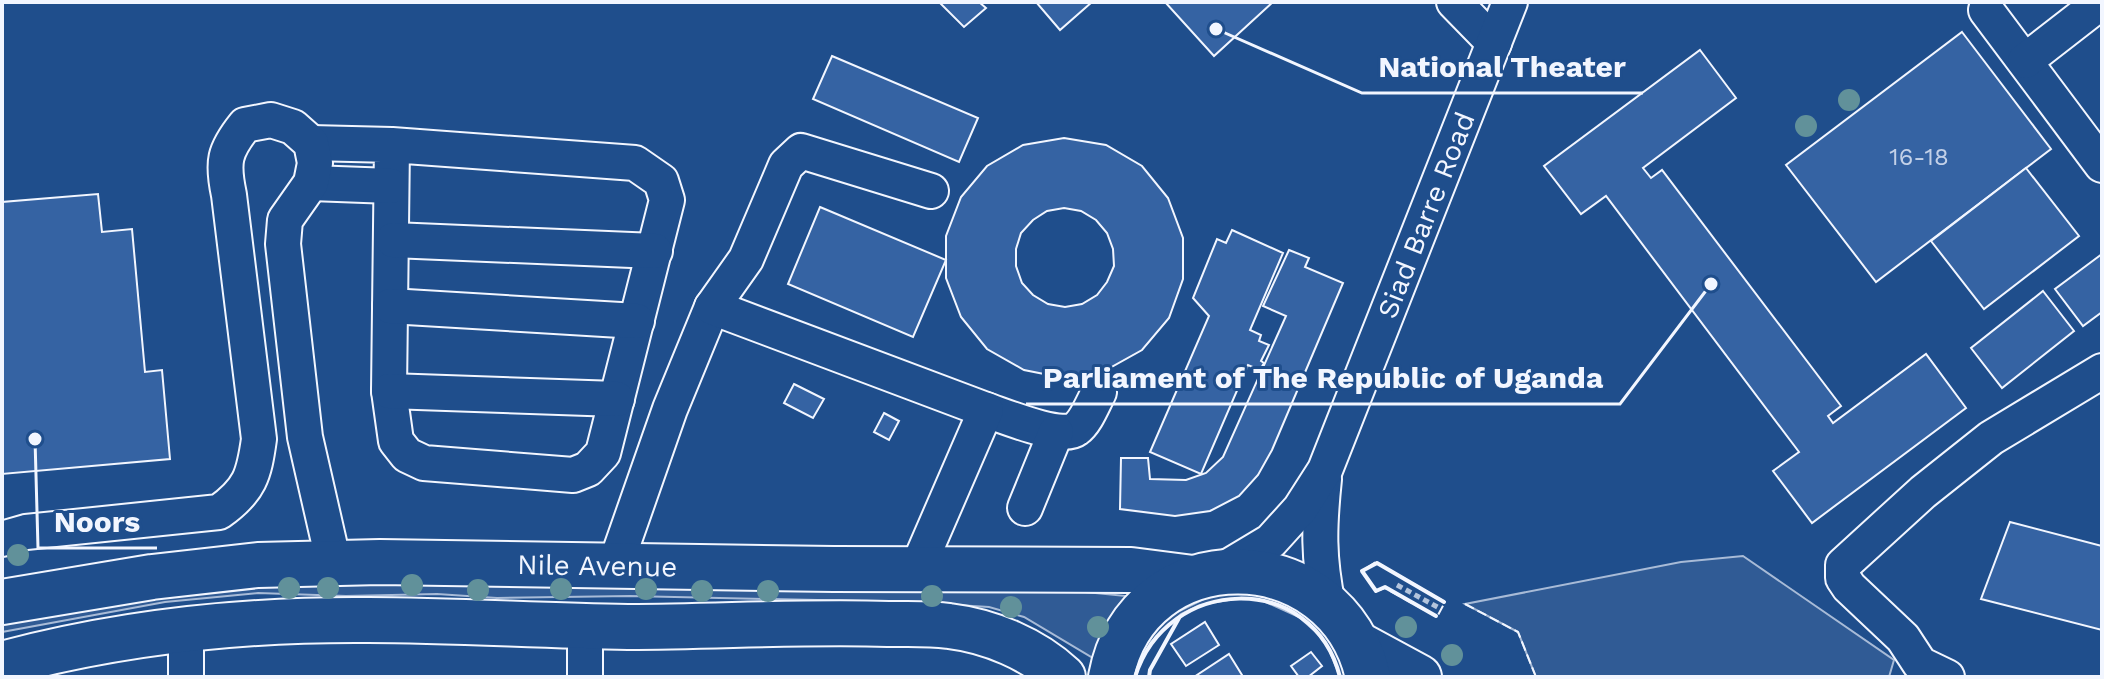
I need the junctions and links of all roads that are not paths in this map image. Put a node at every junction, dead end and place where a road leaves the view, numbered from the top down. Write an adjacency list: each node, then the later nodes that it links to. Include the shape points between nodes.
1 (1454, 2): 5 (street)
2 (1510, 2): 5 (street, Siad Barre Road)
3 (2098, 5): 6 (street)
4 (1986, 10): 6 (street)
5 (1494, 43): 26 (street, Siad Barre Road)
6 (2025, 61): 9 (street)
7 (311, 143): 8 (street); 10 (street); 25 (street, via 293,127 271,120 245,125 229,145 223,170)
8 (392, 145): 11 (street); 14 (street, via 635,163 661,181 667,200)
9 (2102, 165)
10 (311, 183): 11 (street); 24 (street, via 285,220 283,244)
11 (391, 186): 13 (street)
12 (931, 191): 16 (street, via 801,151 786,165 746,259)
13 (393, 240): 14 (street); 15 (street)
14 (655, 251): 17 (street)
15 (390, 306): 17 (street); 19 (street)
16 (712, 307): 22 (street); 30 (street)
17 (637, 321): 21 (street)
18 (2102, 371): 40 (street, via 1991,438 1843,565 1849,587 1903,638 1920,664)
19 (389, 391): 21 (street); 21 (street, via 396,441 407,455 424,463 573,475 588,469 603,453)
20 (1099, 392): 23 (street, via 1080,427 1071,433)
21 (617, 399)
22 (986, 410): 23 (street); 31 (street)
23 (1056, 432): 27 (street)
24 (305, 437): 25 (street); 29 (street)
25 (259, 439): 28 (street, via 255,472 240,498 219,512)
26 (1325, 470): 32 (street, Siad Barre Road, via 1271,541); 34 (street, via 1319,565)
27 (1025, 508)
28 (2, 539)
29 (334, 564): 30 (main road, Nile Avenue); 33 (main road, Nile Avenue, via 258,565 152,577)
30 (615, 566): 31 (main road, Nile Avenue)
31 (917, 569): 32 (main road, Nile Avenue)
32 (1207, 575): 34 (main road, Nile Avenue, via 1248,570 1275,575 1301,585); 44 (main road, via 1170,590 1149,606 1132,625)
33 (2, 602)
34 (1328, 605): 37 (main road, Nile Avenue)
35 (585, 626): 36 (main road, Nile Avenue, via 366,620); 42 (street); 43 (main road, Nile Avenue, via 949,626 1013,644)
36 (186, 629): 39 (main road, Nile Avenue); 41 (street)
37 (1363, 660): 45 (main road)
38 (2, 664): 39 (main road, Nile Avenue)
39 (51, 664)
40 (1938, 675)
41 (186, 677)
42 (585, 677)
43 (1063, 677)
44 (1111, 677)
45 (1419, 677)

